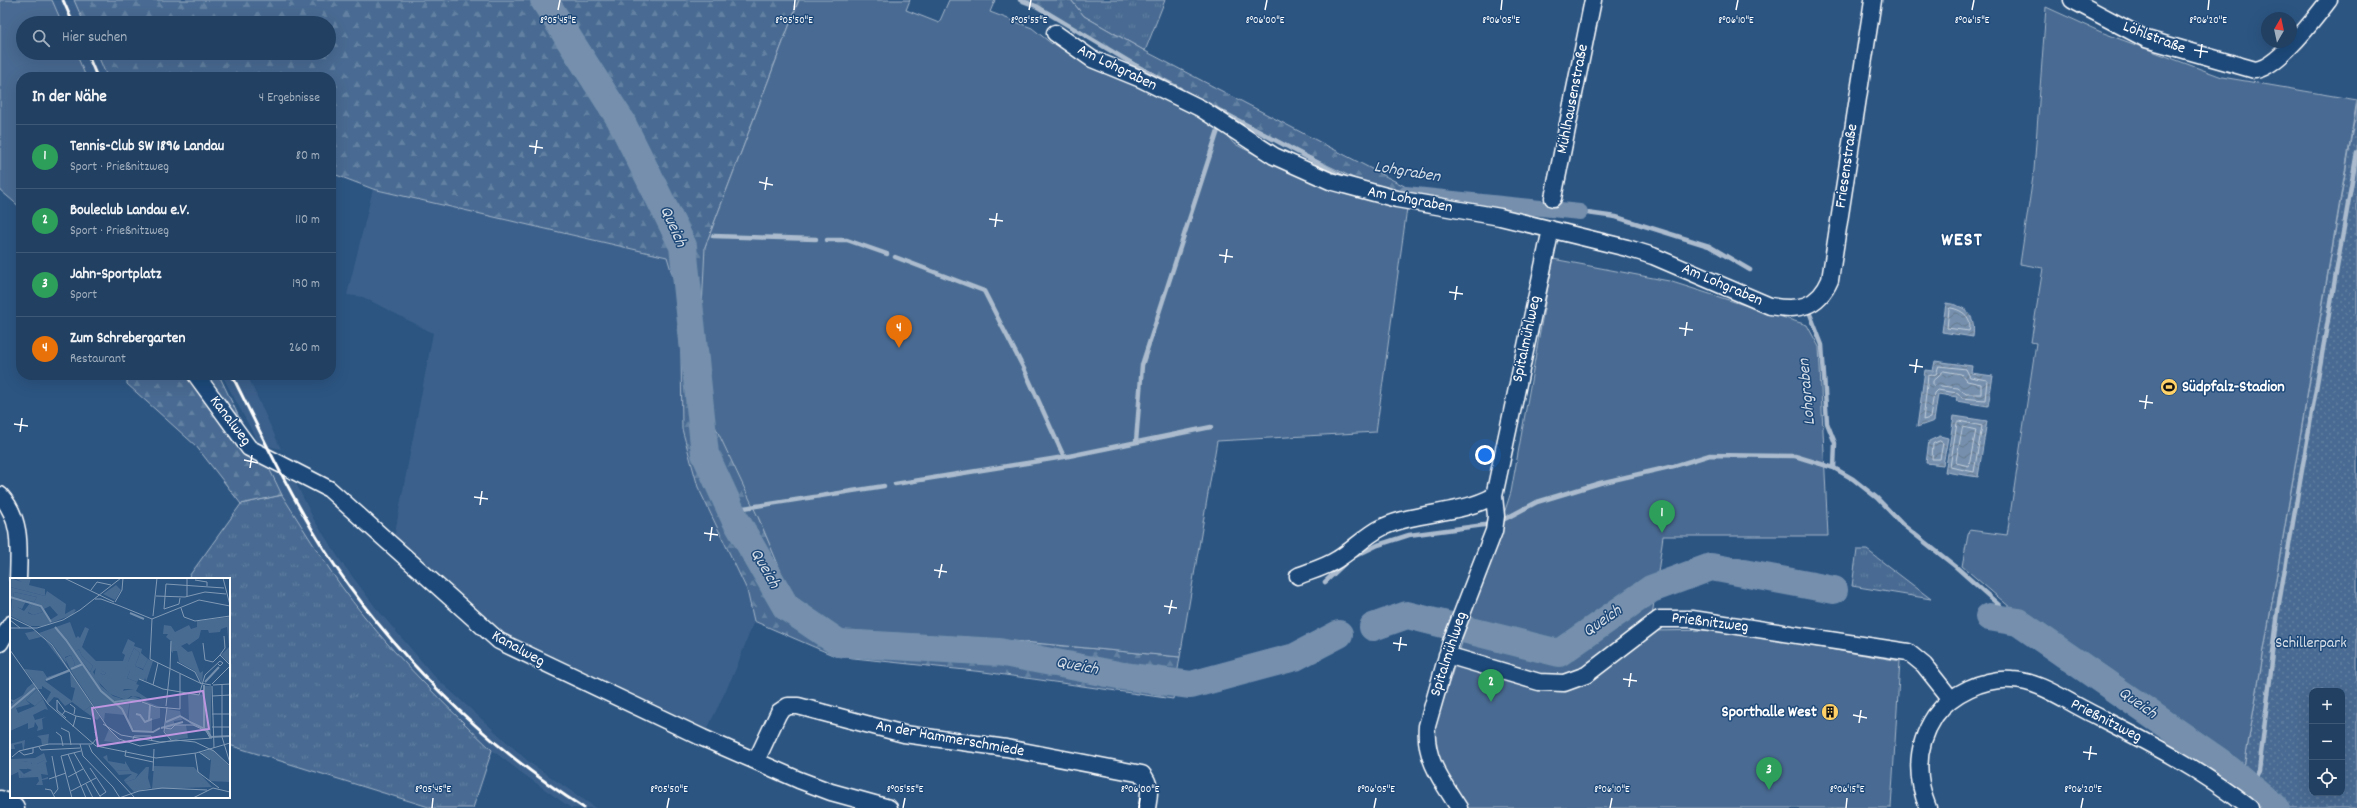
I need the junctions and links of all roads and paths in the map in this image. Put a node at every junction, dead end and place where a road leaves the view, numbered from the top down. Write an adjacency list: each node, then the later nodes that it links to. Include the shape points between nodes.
1 (1593, 0): 6 (street, Mühlhausenstraße)
2 (1873, 0): 8 (street, Friesenstraße, via 1830,280 1825,292 1817,300)
3 (2072, 0): 4 (street, Löhlstraße, via 2146,39 2255,70 2265,68 2280,55)
4 (2329, 0)
5 (1055, 33): 7 (street, Am Lohgraben, via 1092,59 1141,79 1200,108 1292,165 1356,189 1414,203 1500,217)
6 (1553, 198)
7 (1551, 230): 8 (street, Am Lohgraben, via 1653,256 1770,306); 11 (street, Spitalmühlweg)
8 (1789, 309)
9 (200, 380): 18 (street, Kanalweg, via 249,448 329,490 499,641 538,662)
10 (0, 495): 13 (street, via 11,508 20,540)
11 (1494, 496): 12 (street, via 1456,511 1400,521 1382,527 1337,560); 16 (street, Spitalmühlweg, via 1496,516 1490,543)
12 (1298, 576)
13 (18, 578)
14 (10, 626): 15 (street)
15 (0, 643)
16 (1449, 649): 17 (street, Prießnitzweg, via 1539,682 1551,684 1586,675 1659,619 1692,619 1908,652 1924,665); 23 (street, Spitalmühlweg, via 1437,686 1426,736 1429,758 1434,769)
17 (1951, 699): 24 (street, Prießnitzweg, via 1929,726 1920,752 1920,781); 25 (street, Prießnitzweg, via 1986,683 2012,680 2042,688 2173,756 2204,774)
18 (756, 761): 21 (street, Kanalweg, via 831,792); 22 (street, An der Hammerschmiede, via 779,712 788,706 798,706 904,734 1006,748 1142,774 1148,780 1150,788)
19 (0, 802): 20 (street)
20 (13, 808)
21 (889, 808)
22 (1147, 808)
23 (1459, 808)
24 (1928, 808)
25 (2250, 808)

